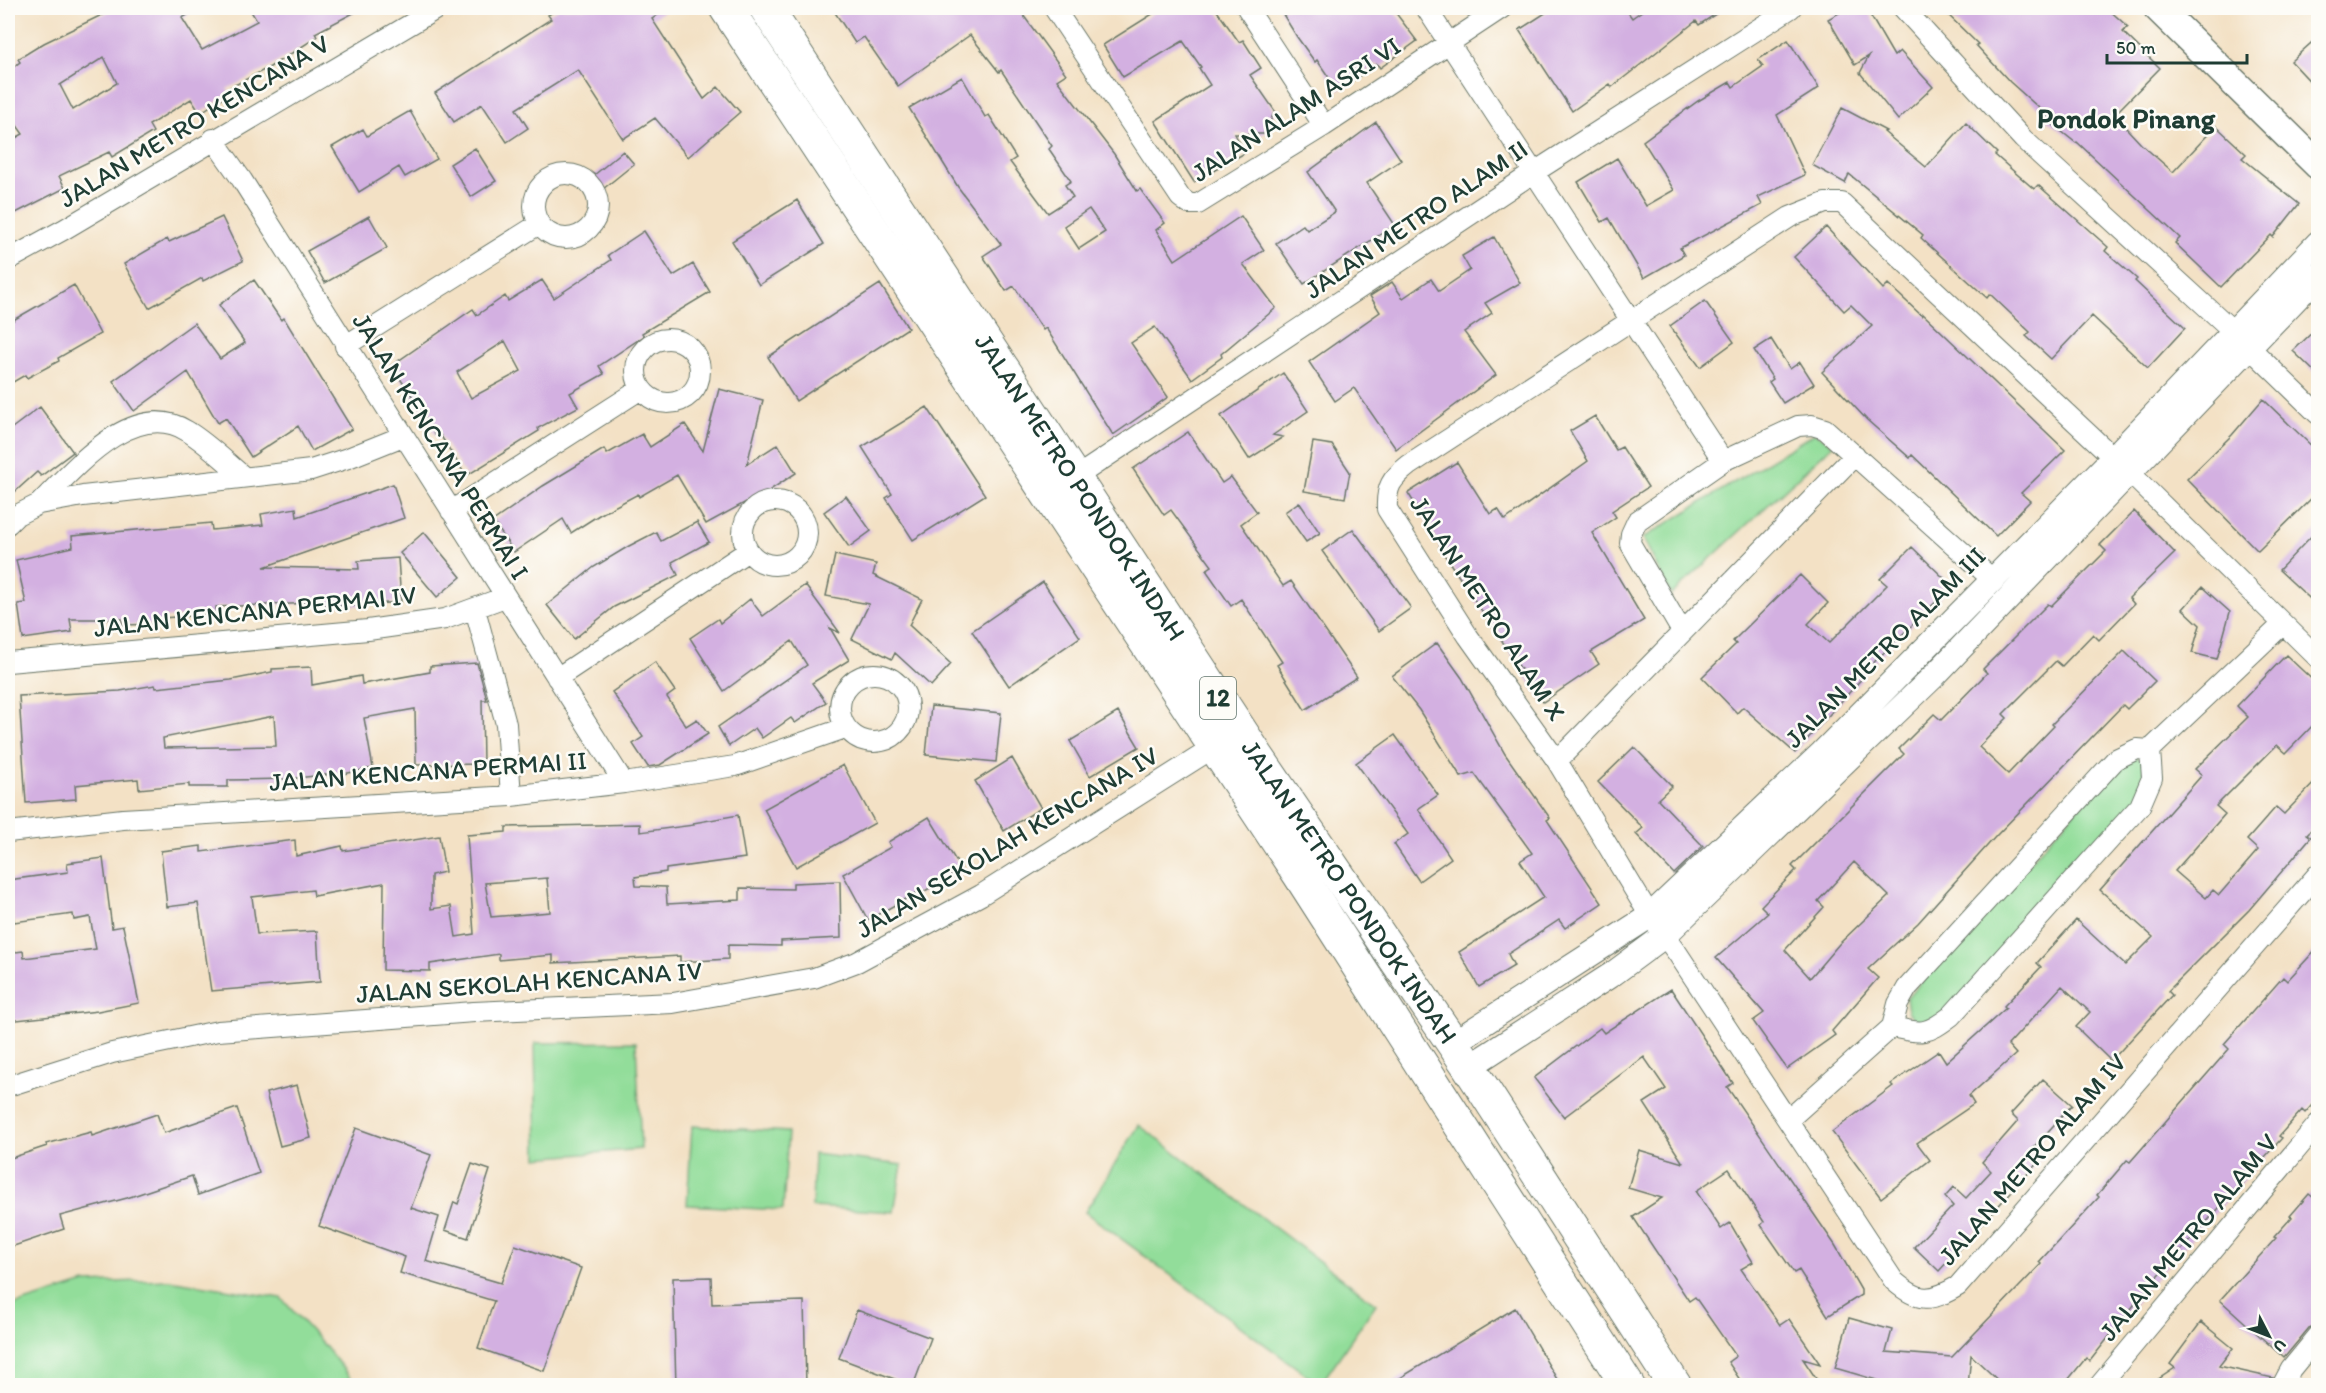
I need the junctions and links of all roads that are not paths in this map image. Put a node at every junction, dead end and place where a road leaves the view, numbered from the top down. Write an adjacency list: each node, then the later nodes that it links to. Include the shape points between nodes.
1 (726, 8): 44 (highway, JALAN METRO PONDOK INDAH / 12)
2 (766, 8): 30 (highway, JALAN METRO PONDOK INDAH / 12)
3 (1054, 8): 12 (street, JALAN ALAM ASRI VI, via 1180,197 1189,204 1198,204)
4 (1247, 8): 12 (street)
5 (1426, 8): 11 (street)
6 (1502, 8): 11 (street, JALAN ALAM ASRI VI)
7 (1791, 8): 15 (street, JALAN METRO ALAM II)
8 (1903, 8): 21 (street, via 2023,140)
9 (2158, 8): 14 (main road)
10 (431, 9): 13 (street, JALAN METRO KENCANA V)
11 (1449, 41): 12 (street, JALAN ALAM ASRI VI); 15 (street)
12 (1324, 126)
13 (213, 139): 18 (street, JALAN METRO KENCANA V); 22 (street, JALAN KENCANA PERMAI I)
14 (2319, 165)
15 (1533, 173): 20 (street); 30 (street, JALAN METRO ALAM II)
16 (539, 224): 22 (street)
17 (2319, 243): 21 (street, JALAN METRO ALAM III)
18 (8, 260)
19 (2319, 276): 21 (street, JALAN METRO ALAM III)
20 (1630, 321): 27 (street); 28 (street, JALAN METRO ALAM X, via 1790,217 1826,202 1842,203); 46 (street, JALAN METRO ALAM X, via 1409,465 1386,490 1387,509 1468,636)
21 (2241, 340): 24 (street); 28 (street, JALAN METRO ALAM III)
22 (345, 346): 25 (street, JALAN KENCANA PERMAI I)
23 (641, 389): 32 (street)
24 (2319, 414)
25 (403, 436): 29 (street, via 311,470); 32 (street, JALAN KENCANA PERMAI I)
26 (1855, 454): 27 (street, via 1825,429 1812,425 1798,426); 35 (street); 39 (street)
27 (1724, 462): 39 (street, via 1637,521 1631,534 1630,543)
28 (2122, 466): 35 (street, JALAN METRO ALAM III); 38 (street); 52 (street, JALAN METRO ALAM III, via 1934,676)
29 (244, 477): 31 (street); 31 (street, via 186,430 157,420 119,433 86,457)
30 (1073, 478): 54 (highway, JALAN METRO PONDOK INDAH / 12)
31 (39, 504): 33 (street)
32 (451, 511): 36 (street, JALAN KENCANA PERMAI I)
33 (8, 524)
34 (748, 551): 42 (street)
35 (1992, 579): 51 (street, JALAN METRO ALAM III, via 1822,753)
36 (505, 597): 37 (street, JALAN KENCANA PERMAI IV); 42 (street, JALAN KENCANA PERMAI I)
37 (475, 609): 41 (street, JALAN KENCANA PERMAI IV, via 446,619 368,630); 48 (street, via 506,724)
38 (2283, 624): 40 (street); 45 (street)
39 (1681, 630): 46 (street)
40 (2319, 658)
41 (8, 662)
42 (557, 678): 47 (street, JALAN KENCANA PERMAI I)
43 (845, 728): 47 (street, JALAN KENCANA PERMAI II, via 735,766)
44 (1213, 748): 55 (street, JALAN SEKOLAH KENCANA IV, via 981,895 857,962 814,978 673,1003 474,1012 218,1031 112,1053); 60 (highway, JALAN METRO PONDOK INDAH / 12)
45 (2150, 750): 53 (street, via 2137,749 2116,759 1907,988); 53 (street, via 2152,778 2140,806 1951,1016 1931,1031)
46 (1557, 761): 51 (street, JALAN METRO ALAM X)
47 (624, 783): 48 (street, JALAN KENCANA PERMAI II)
48 (511, 796): 49 (street, JALAN KENCANA PERMAI II, via 123,819)
49 (8, 832)
50 (2316, 880): 56 (street, JALAN METRO ALAM IV, via 1958,1286 1939,1297 1924,1299 1894,1281)
51 (1650, 916): 52 (street, JALAN METRO ALAM IV); 54 (street, JALAN METRO ALAM III)
52 (1665, 936): 54 (street, JALAN METRO ALAM III, via 1614,973); 56 (street, JALAN METRO ALAM IV)
53 (1892, 1027): 56 (street)
54 (1461, 1055): 61 (highway, JALAN METRO PONDOK INDAH / 12)
55 (8, 1086)
56 (1788, 1120)
57 (2319, 1124): 59 (street, JALAN METRO ALAM V)
58 (2319, 1336): 62 (street)
59 (2104, 1383)
60 (1628, 1386)
61 (1675, 1386)
62 (2282, 1386)

